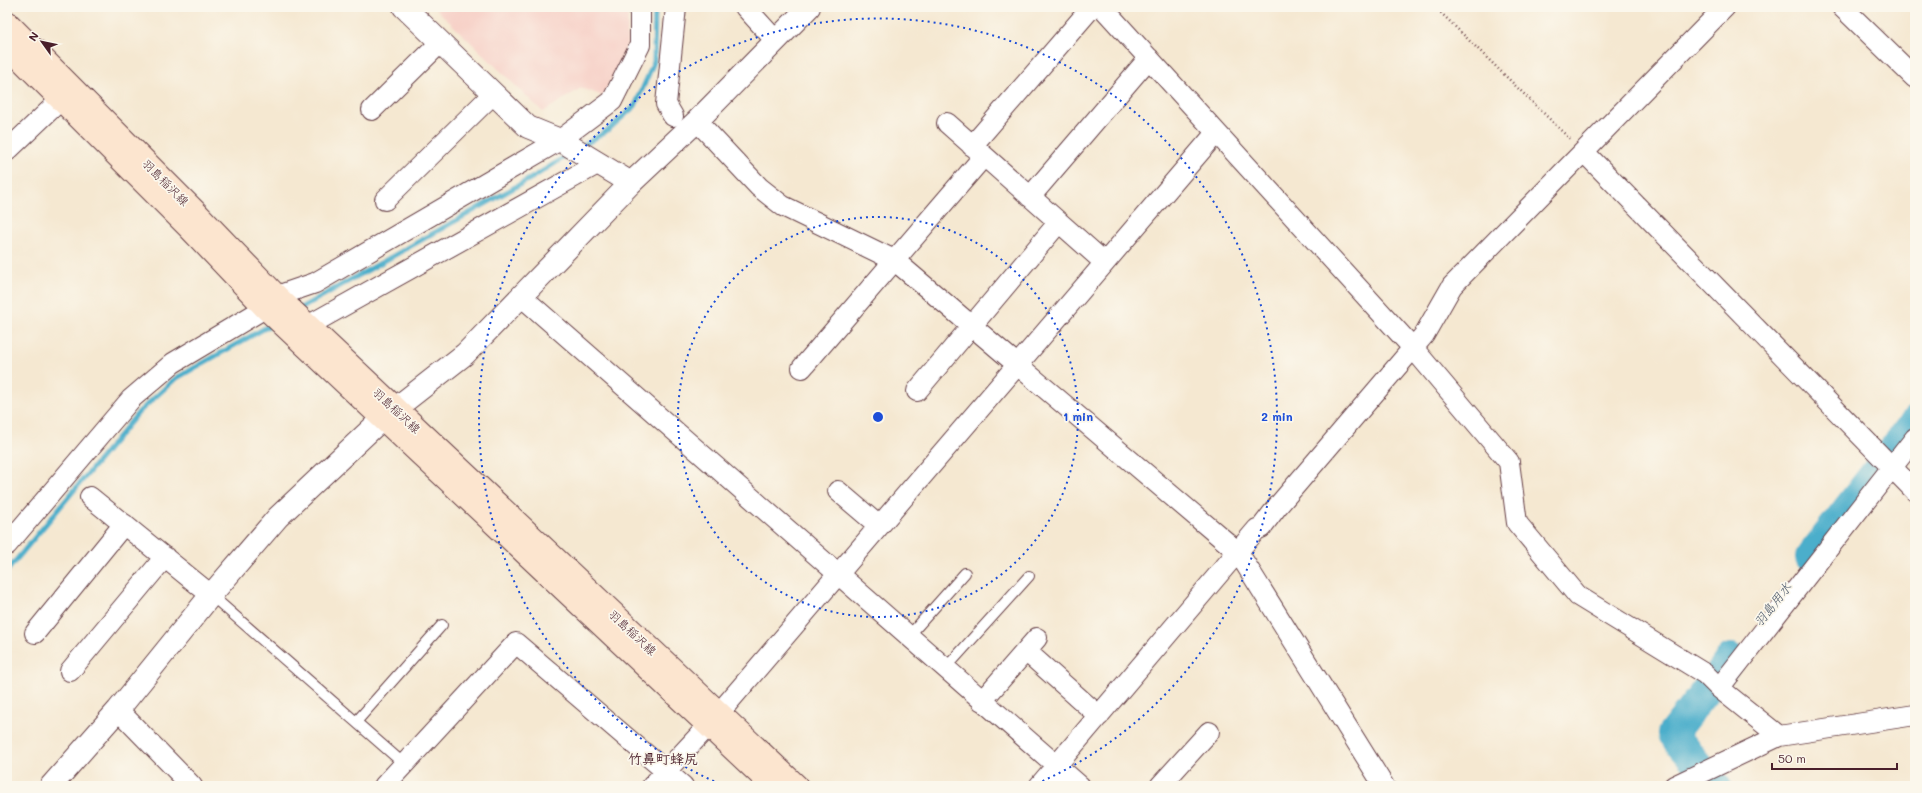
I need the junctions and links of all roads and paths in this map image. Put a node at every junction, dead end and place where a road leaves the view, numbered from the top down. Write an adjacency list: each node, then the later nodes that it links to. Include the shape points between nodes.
1 (404, 7): 13 (street)
2 (640, 7): 25 (street, via 640,45 612,101)
3 (676, 7): 20 (street, via 666,104)
4 (744, 7): 12 (street)
5 (809, 7): 12 (street)
6 (1092, 7): 26 (street)
7 (1102, 7): 15 (street)
8 (1435, 7): 27 (path)
9 (1725, 7): 27 (street)
10 (1842, 7): 16 (street)
11 (7, 22): 17 (main road, 羽島稲沢線)
12 (776, 41): 21 (street)
13 (440, 43): 18 (street); 19 (street)
14 (7, 46): 17 (main road, 羽島稲沢線)
15 (1149, 58): 23 (street); 29 (street)
16 (1915, 78)
17 (66, 94): 24 (street); 35 (main road, 羽島稲沢線, via 193,233)
18 (493, 94): 25 (street, via 528,127); 30 (street)
19 (372, 110)
20 (673, 116)
21 (697, 121): 28 (street); 32 (street, via 759,188 784,206)
22 (947, 123): 26 (street)
23 (1216, 133): 33 (street); 37 (street)
24 (7, 151)
25 (578, 151): 28 (street); 35 (street); 35 (street, via 315,283)
26 (978, 151): 29 (street); 32 (street)
27 (1584, 152): 37 (street, via 1452,286); 43 (street)
28 (631, 183): 34 (street)
29 (1030, 197): 31 (street)
30 (385, 200)
31 (1059, 222): 33 (street); 36 (street)
32 (894, 260): 36 (street); 39 (street)
33 (1104, 262): 38 (street)
34 (521, 296): 41 (street, via 465,354); 53 (street)
35 (286, 316): 41 (main road, 羽島稲沢線); 49 (street, via 173,363 131,399)
36 (972, 326): 38 (street); 40 (street)
37 (1413, 348): 50 (street); 61 (street, via 1509,462 1517,523 1578,596)
38 (1016, 365): 48 (street); 50 (street)
39 (802, 368)
40 (917, 391)
41 (389, 414): 55 (street, via 278,517); 66 (main road, 羽島稲沢線)
42 (1915, 438): 43 (street)
43 (1891, 468): 45 (street); 61 (street)
44 (838, 491): 48 (street)
45 (1915, 491)
46 (90, 497): 47 (street)
47 (124, 524): 51 (street); 57 (street)
48 (879, 526): 53 (street)
49 (7, 545)
50 (1238, 552): 65 (street); 83 (street)
51 (165, 557): 55 (street); 60 (street)
52 (965, 573): 58 (lane)
53 (837, 575): 58 (street); 66 (street)
54 (1028, 576): 59 (lane)
55 (211, 595): 63 (street); 67 (lane)
56 (442, 625): 67 (lane)
57 (35, 633)
58 (908, 637): 59 (street)
59 (945, 669): 62 (street)
60 (70, 671)
61 (1714, 683): 69 (street)
62 (982, 701): 65 (street, via 1031,645); 71 (street)
63 (118, 710): 73 (street); 74 (street)
64 (1915, 715): 69 (street)
65 (1099, 716): 71 (street)
66 (713, 719): 72 (street); 78 (main road, 羽島稲沢線); 79 (main road, 羽島稲沢線)
67 (356, 722): 70 (lane)
68 (1209, 732): 82 (street)
69 (1779, 736): 84 (street)
70 (404, 764): 72 (street, via 516,643); 75 (street)
71 (1056, 766): 80 (street); 81 (street)
72 (665, 771): 76 (street); 77 (street)
73 (51, 786)
74 (192, 786)
75 (384, 786)
76 (652, 786)
77 (683, 786)
78 (772, 786)
79 (797, 786)
80 (1039, 786)
81 (1080, 786)
82 (1160, 786)
83 (1384, 786)
84 (1674, 786)

